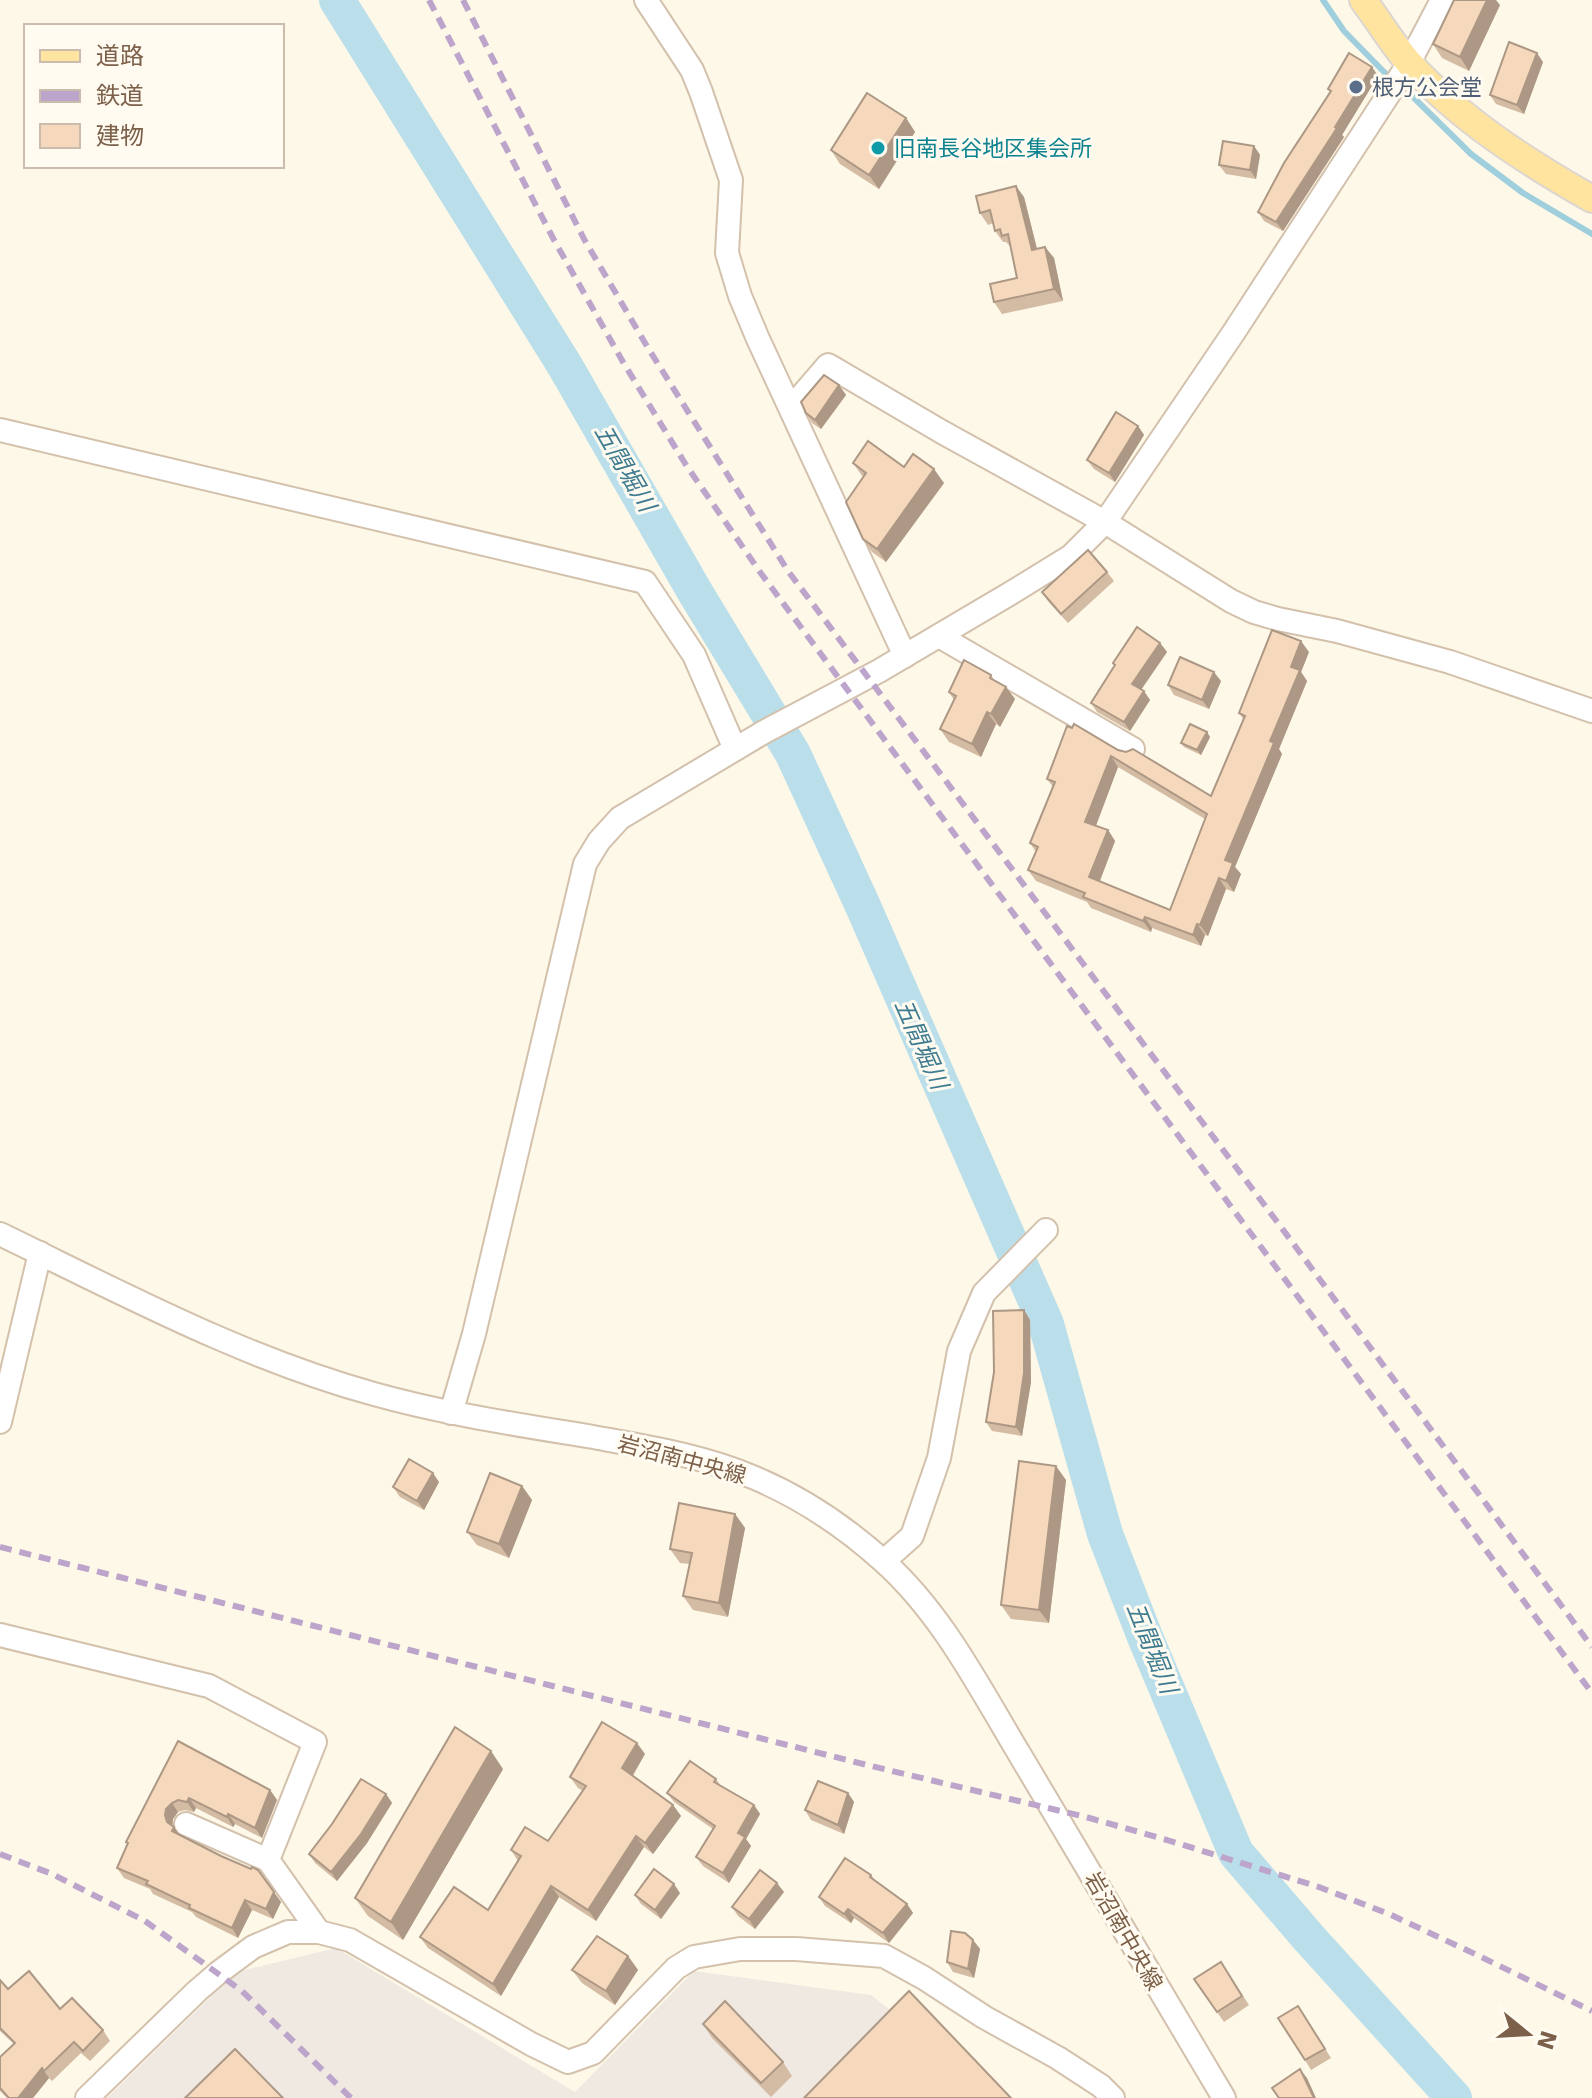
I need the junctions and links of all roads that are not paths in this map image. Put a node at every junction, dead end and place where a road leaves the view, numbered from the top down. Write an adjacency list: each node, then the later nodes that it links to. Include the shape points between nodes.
1 (646, 0): 6 (street, via 701,92 731,180 727,253 746,311)
2 (1363, 0): 4 (main road)
3 (1442, 0): 4 (street)
4 (1409, 63): 5 (main road, via 1480,127); 8 (street)
5 (1592, 199)
6 (791, 408): 8 (street, via 828,365); 10 (street)
7 (0, 430): 12 (street, via 645,582 694,655)
8 (1105, 522): 9 (street, via 1071,556); 11 (street, via 1254,612 1450,662)
9 (939, 636): 10 (street); 13 (street)
10 (905, 656): 12 (street)
11 (1592, 711)
12 (735, 749): 17 (street, via 620,818 585,864)
13 (1133, 749)
14 (1046, 1230): 19 (street, via 984,1293 959,1351 939,1458 912,1536)
15 (0, 1234): 16 (street, 岩沼南中央線)
16 (40, 1253): 17 (street, 岩沼南中央線, via 292,1369); 18 (street)
17 (451, 1413): 19 (street, 岩沼南中央線, via 713,1463 797,1498)
18 (0, 1422)
19 (884, 1561): 26 (street, 岩沼南中央線, via 952,1642)
20 (0, 1635): 22 (street, via 209,1686 315,1742)
21 (186, 1824): 22 (street)
22 (268, 1860): 23 (street)
23 (319, 1932): 24 (street, via 288,1932 253,1947 197,1991); 25 (street, via 350,1940 568,2062 593,2053 676,1968 694,1957 740,1949 884,1956 1058,2058)
24 (87, 2098)
25 (1113, 2098)
26 (1224, 2098)

